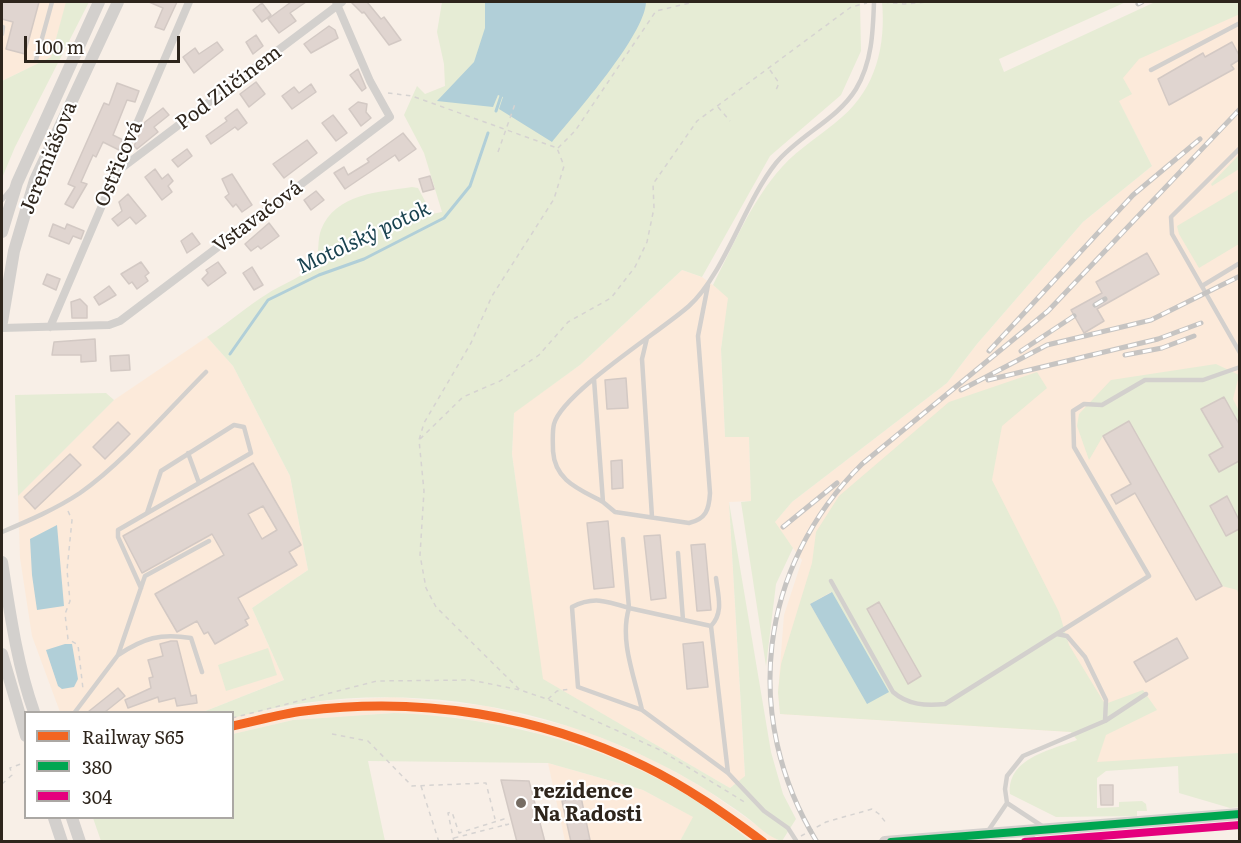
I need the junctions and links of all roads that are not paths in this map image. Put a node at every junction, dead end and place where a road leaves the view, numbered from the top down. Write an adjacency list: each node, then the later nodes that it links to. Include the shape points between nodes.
1 (52, 2): 10 (lane)
2 (99, 2): 14 (main road, Jeremiášova)
3 (118, 2): 20 (main road, Jeremiášova, via 35,180 14,251)
4 (189, 2): 13 (street, Ostřicová)
5 (873, 2): 18 (lane, via 867,66 855,91 777,163)
6 (339, 3): 13 (street, Pod Zličínem); 21 (street, Vstavačová, via 375,91 390,117 120,321 109,325)
7 (1239, 23): 11 (lane)
8 (3, 27): 9 (lane)
9 (2, 33)
10 (36, 60)
11 (1151, 70)
12 (1239, 148): 19 (lane, via 1171,217 1172,234)
13 (115, 173): 21 (street, Ostřicová)
14 (17, 183): 15 (lane); 16 (main road, Jeremiášova)
15 (2, 200)
16 (2, 232)
17 (1239, 263): 19 (lane)
18 (709, 282): 23 (lane, via 691,305); 32 (lane, via 698,336 709,509 701,520 689,524)
19 (1202, 286): 24 (lane)
20 (2, 322)
21 (50, 327): 22 (street, Vstavačová)
22 (2, 328)
23 (647, 338): 27 (lane); 32 (lane, via 642,359)
24 (1239, 353)
25 (1239, 367): 44 (lane, via 1203,380 1145,380 1102,405 1084,404 1073,411 1074,447 1149,576)
26 (206, 372): 33 (lane, via 80,493)
27 (594, 379): 30 (lane); 30 (lane, via 561,409 554,424 554,464 564,481)
28 (188, 453): 29 (lane); 29 (lane, via 234,425 244,428 251,453); 31 (lane, via 160,471)
29 (199, 483): 31 (lane)
30 (603, 502): 32 (lane, via 615,512)
31 (147, 513): 40 (lane, via 118,530)
32 (652, 517)
33 (2, 532)
34 (623, 539): 41 (lane)
35 (209, 541): 40 (lane, via 145,576)
36 (678, 554): 42 (lane)
37 (2, 562): 50 (main road, via 11,622)
38 (716, 578): 43 (lane, via 720,610)
39 (831, 581): 44 (lane, via 893,692 917,704 945,704)
40 (141, 588): 46 (lane)
41 (629, 608): 42 (lane); 49 (lane, via 625,637); 49 (lane, via 601,599 572,607 578,687)
42 (683, 620): 43 (lane)
43 (711, 626): 54 (lane)
44 (1057, 634): 52 (lane, via 1067,636 1085,657 1106,700)
45 (2, 654): 53 (main road)
46 (118, 656): 47 (lane, via 140,641 166,635 191,638); 51 (lane)
47 (202, 672)
48 (1146, 694): 52 (lane)
49 (642, 710): 54 (lane)
50 (34, 711)
51 (76, 711)
52 (1105, 721): 55 (lane, via 1023,756 1006,776)
53 (24, 729)
54 (728, 773): 62 (lane)
55 (1007, 803): 59 (lane); 61 (lane)
56 (1239, 814): 59 (main road)
57 (54, 819): 63 (main road)
58 (72, 819): 64 (main road)
59 (1047, 829): 60 (main road)
60 (1023, 831): 61 (main road); 66 (street)
61 (986, 833): 65 (main road)
62 (796, 840)
63 (62, 842)
64 (80, 842)
65 (885, 842)
66 (1035, 842)

